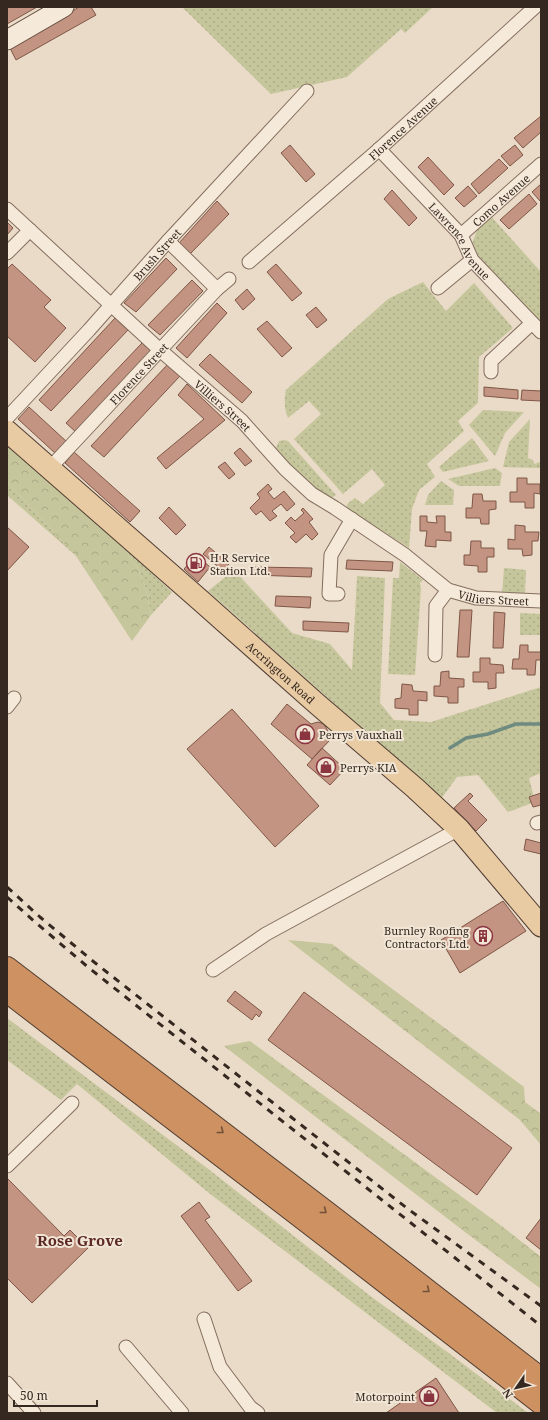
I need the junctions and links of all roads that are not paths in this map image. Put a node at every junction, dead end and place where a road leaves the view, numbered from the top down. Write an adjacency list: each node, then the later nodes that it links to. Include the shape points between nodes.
1 (64, 7): 3 (street)
2 (535, 7): 5 (street, Florence Avenue)
3 (7, 40)
4 (307, 91): 10 (street, Brush Street)
5 (379, 149): 9 (street, Lawrence Avenue); 13 (street, Florence Avenue)
6 (541, 164): 9 (street, Como Avenue)
7 (7, 209): 8 (street, Villiers Street)
8 (30, 230): 11 (street); 17 (street, Villiers Street)
9 (461, 235): 12 (street, Lawrence Avenue)
10 (168, 241): 16 (street); 17 (street, Brush Street)
11 (7, 253)
12 (472, 260): 15 (street); 18 (street, Lawrence Avenue)
13 (249, 262)
14 (229, 279): 16 (street, Florence Street)
15 (438, 288)
16 (217, 290): 19 (street, Florence Street)
17 (112, 305): 19 (street, Villiers Street); 21 (street, Brush Street)
18 (537, 327): 20 (street, via 491,361)
19 (160, 350): 23 (street, Florence Street); 24 (street, Villiers Street, via 242,421 285,469 312,494)
20 (491, 372)
21 (7, 418)
22 (7, 431): 23 (main road, Accrington Road)
23 (49, 469): 29 (main road, Accrington Road, via 410,782)
24 (352, 519): 25 (street, Villiers Street, via 405,555); 26 (street, via 331,554 329,594)
25 (448, 590): 27 (street, Villiers Street, via 476,598); 28 (street, Villiers Street, via 436,606)
26 (338, 594)
27 (541, 601)
28 (435, 655)
29 (459, 829): 30 (main road, Accrington Road); 33 (street, via 266,934)
30 (540, 923)
31 (7, 955): 37 (highway, via 110,1036)
32 (7, 968): 37 (highway)
33 (213, 970)
34 (7, 991): 41 (highway)
35 (7, 1006): 41 (highway, via 415,1317)
36 (72, 1103): 38 (street)
37 (190, 1108): 42 (highway, one-way to 42)
38 (7, 1166)
39 (204, 1319): 45 (street, via 220,1367)
40 (126, 1347): 47 (street)
41 (481, 1357): 44 (highway)
42 (541, 1379)
43 (7, 1383): 46 (street)
44 (541, 1403)
45 (250, 1411)
46 (34, 1413)
47 (182, 1413)

